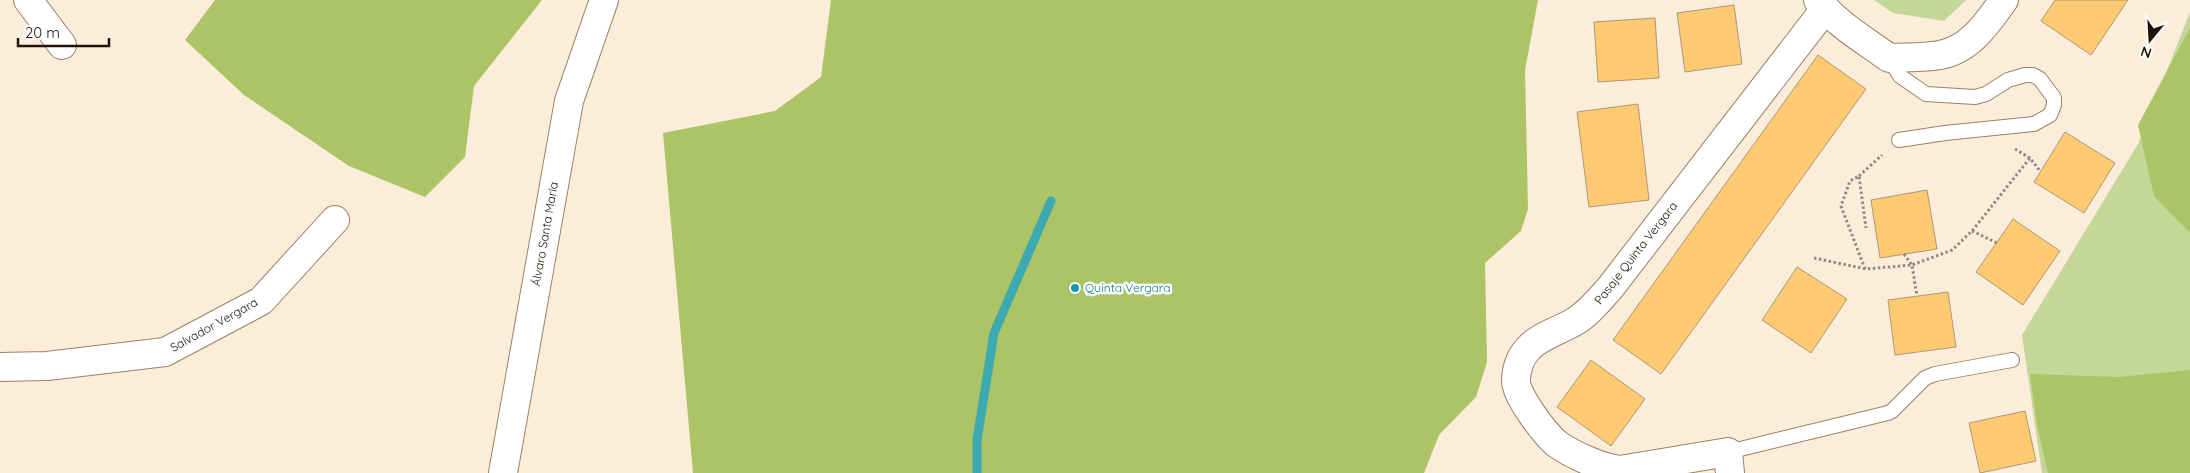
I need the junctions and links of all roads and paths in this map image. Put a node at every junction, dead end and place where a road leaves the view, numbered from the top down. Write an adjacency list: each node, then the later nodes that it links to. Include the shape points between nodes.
1 (28, 0): 5 (street)
2 (604, 0): 22 (street, Álvaro Santa María, via 569,101)
3 (2004, 0): 6 (street, via 1987,24 1965,46 1942,55)
4 (1822, 4): 6 (street); 21 (street, Pasaje Quinta Vergara, via 1610,288 1576,321 1528,349 1519,362 1516,382 1520,394 1546,434 1558,444 1606,468 1620,470)
5 (62, 45)
6 (1889, 58): 7 (lane, via 1900,76 1926,94 1975,97 2008,80 2033,75 2054,98 2050,115 2034,124)
7 (1898, 140): 9 (path)
8 (2030, 158): 12 (path)
9 (1859, 176): 11 (path); 17 (path, via 1850,181 1841,206)
10 (335, 220): 20 (street, Salvador Vergara, via 260,301 165,352 47,366)
11 (1866, 228)
12 (1972, 231): 13 (path); 16 (path, via 1952,250)
13 (1997, 244)
14 (1904, 254): 16 (path)
15 (1814, 258): 17 (path)
16 (1912, 265): 17 (path); 18 (path)
17 (1866, 269)
18 (1917, 296)
19 (2012, 360): 21 (lane, via 1935,374 1925,378 1888,413)
20 (0, 367)
21 (1729, 462)
22 (503, 473)

